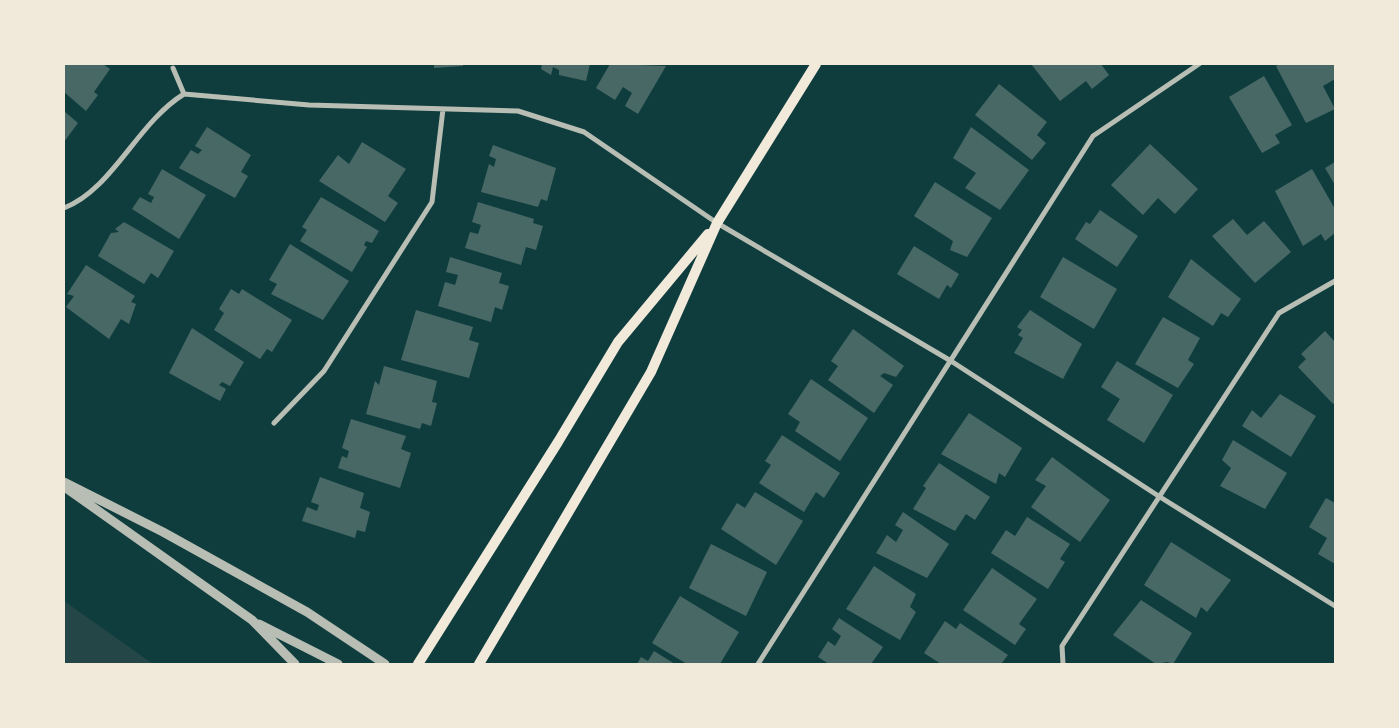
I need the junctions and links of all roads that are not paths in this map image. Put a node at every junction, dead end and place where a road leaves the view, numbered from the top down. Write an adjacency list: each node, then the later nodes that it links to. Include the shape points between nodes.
1 (816, 64): 7 (main road)
2 (1199, 64): 9 (street, via 1093,136)
3 (173, 68): 4 (street)
4 (184, 94): 5 (street, via 309,105); 6 (street, via 152,120 94,188 78,202)
5 (442, 109): 7 (street, via 518,111 584,132); 10 (street, via 432,202 324,371)
6 (64, 208)
7 (717, 223): 9 (street); 19 (main road, via 618,342); 20 (main road, via 650,372)
8 (1335, 281): 13 (street, via 1279,314)
9 (950, 361): 13 (street); 21 (street)
10 (274, 422)
11 (64, 482): 18 (street, via 163,532 307,612)
12 (64, 486): 15 (street)
13 (1160, 496): 14 (street); 22 (street, via 1062,646)
14 (1335, 606)
15 (252, 620): 16 (street); 17 (street)
16 (295, 664)
17 (338, 664)
18 (385, 664)
19 (418, 664)
20 (479, 664)
21 (758, 664)
22 (1063, 664)

